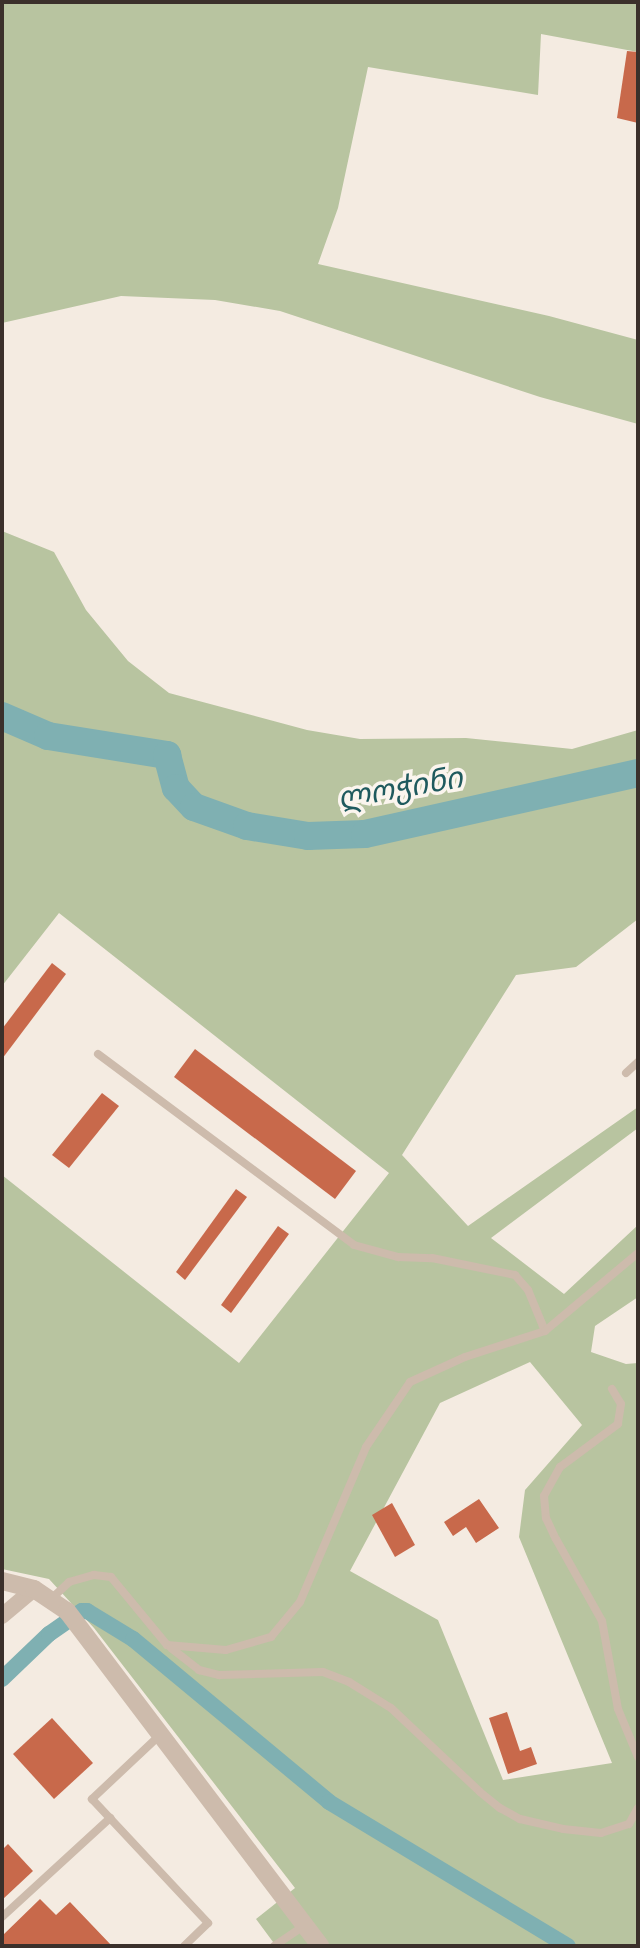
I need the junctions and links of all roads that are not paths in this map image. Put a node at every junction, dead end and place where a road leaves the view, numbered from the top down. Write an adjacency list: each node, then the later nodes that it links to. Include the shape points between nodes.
1 (98, 1054): 5 (lane, via 354,1245 398,1257 432,1258 515,1275 528,1290)
2 (638, 1062): 3 (lane)
3 (626, 1073)
4 (638, 1253): 5 (lane)
5 (545, 1331): 11 (lane, via 465,1357 410,1382 366,1447 300,1602 271,1637 226,1650)
6 (612, 1389): 13 (lane, via 621,1405 618,1424 560,1467 544,1496 546,1518 602,1621 618,1709)
7 (2, 1581): 8 (street)
8 (34, 1589): 9 (street); 10 (street)
9 (51, 1599): 11 (lane, via 69,1582 94,1575 111,1577); 12 (street, via 67,1611)
10 (2, 1616)
11 (166, 1645): 14 (lane, via 199,1670 219,1675 323,1672 349,1682 391,1708 480,1792 520,1819 601,1833 629,1824)
12 (161, 1734): 15 (lane, via 92,1799); 17 (street)
13 (638, 1757)
14 (638, 1808)
15 (110, 1818): 16 (lane); 18 (lane, via 208,1923)
16 (2, 1917)
17 (305, 1925): 19 (lane); 20 (street)
18 (184, 1946)
19 (274, 1946)
20 (320, 1946)

